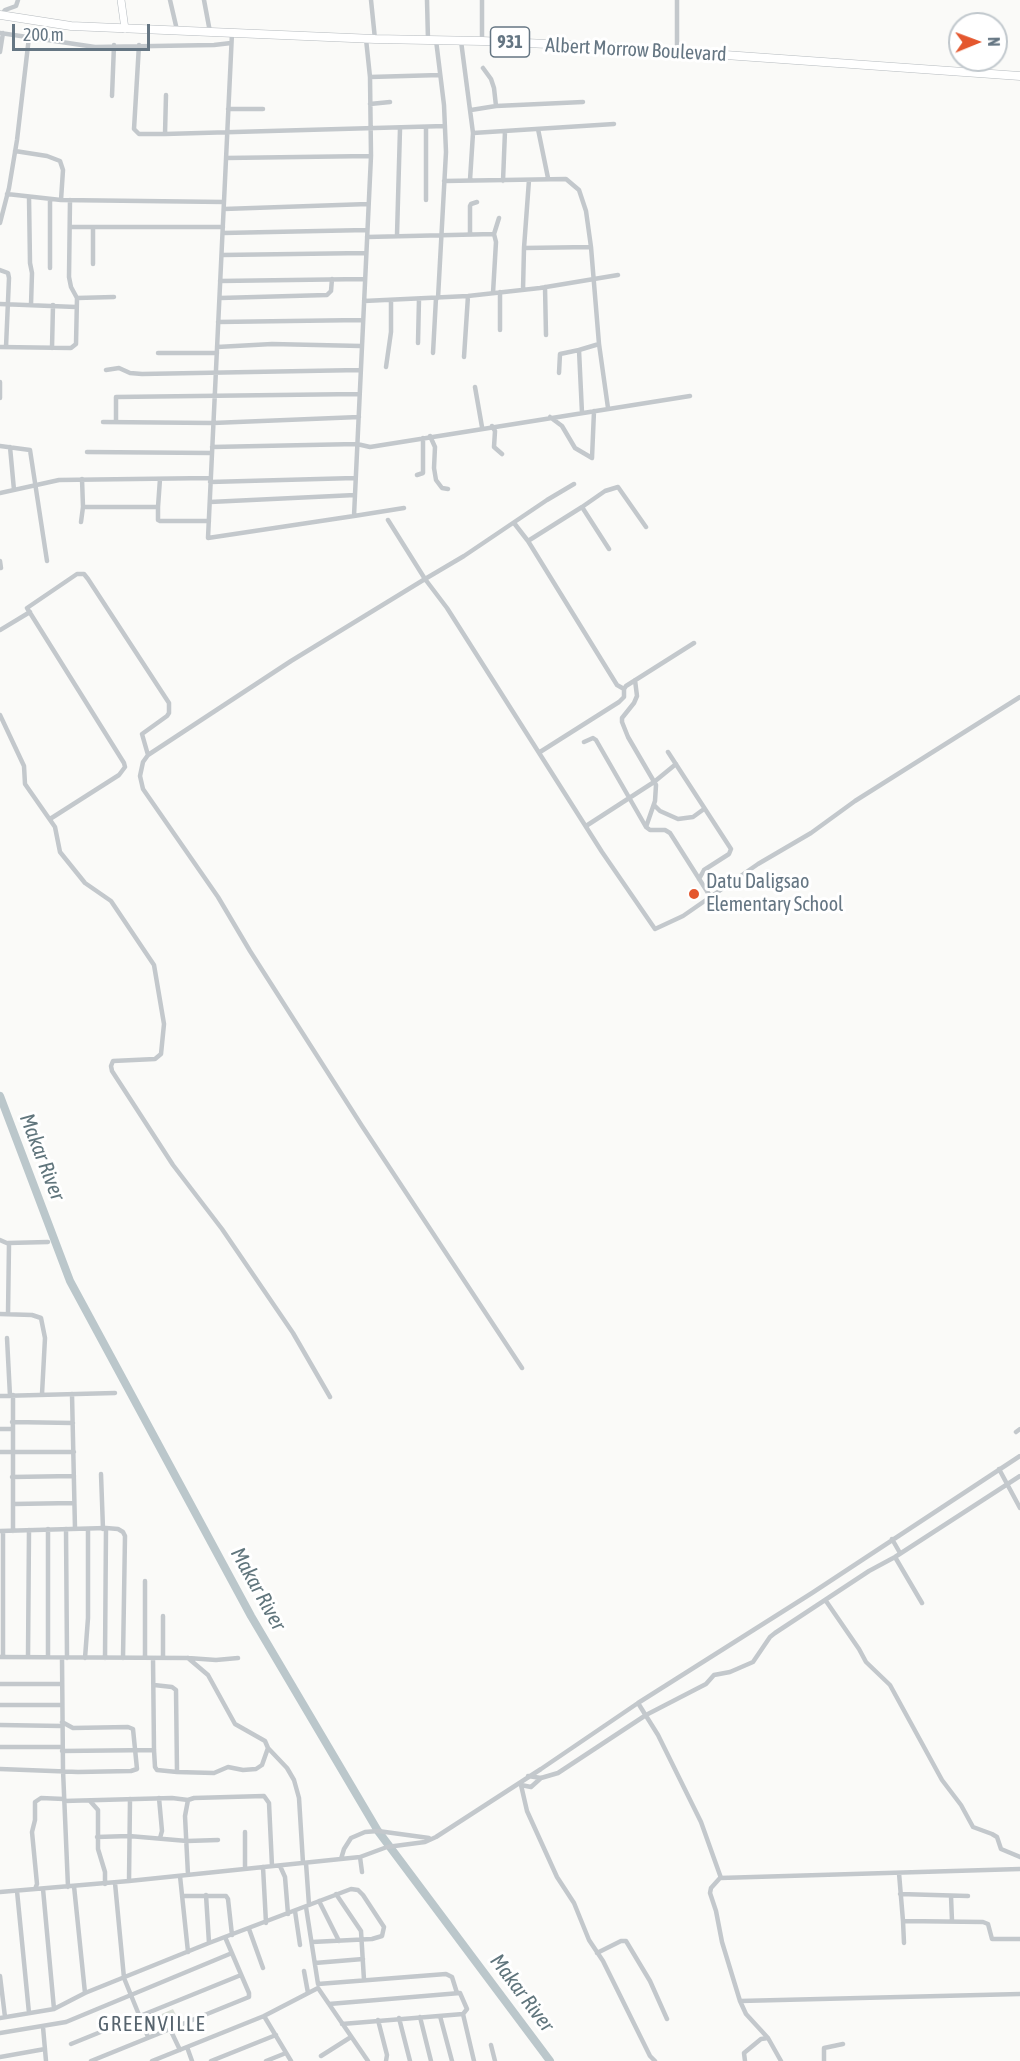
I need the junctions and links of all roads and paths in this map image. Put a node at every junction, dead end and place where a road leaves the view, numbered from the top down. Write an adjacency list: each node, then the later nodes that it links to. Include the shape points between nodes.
1 (18, 0): 9 (street, via 16,6)
2 (122, 0): 10 (street)
3 (170, 0): 11 (street)
4 (204, 0): 12 (street)
5 (371, 0): 17 (street)
6 (427, 0): 18 (street)
7 (482, 0): 20 (street)
8 (677, 0): 24 (street)
9 (1, 15): 10 (main road, Albert Morrow Boulevard / 931, via 71,27)
10 (125, 28): 11 (main road, Albert Morrow Boulevard / 931)
11 (177, 30): 12 (main road, Albert Morrow Boulevard / 931)
12 (210, 32): 14 (main road, Albert Morrow Boulevard / 931)
13 (2, 33): 15 (street); 25 (street)
14 (232, 33): 16 (main road, Albert Morrow Boulevard / 931); 21 (street)
15 (29, 37): 22 (street); 49 (street)
16 (366, 39): 17 (main road, Albert Morrow Boulevard / 931); 29 (street)
17 (375, 39): 18 (main road, Albert Morrow Boulevard / 931)
18 (432, 40): 19 (main road, Albert Morrow Boulevard / 931); 27 (street)
19 (461, 41): 20 (main road, Albert Morrow Boulevard / 931); 38 (street)
20 (482, 41): 24 (main road, Albert Morrow Boulevard / 931)
21 (231, 43): 23 (street); 36 (street)
22 (114, 45): 23 (street); 30 (street)
23 (139, 45): 48 (street, via 134,129 138,134)
24 (677, 51): 28 (main road, Albert Morrow Boulevard / 931)
25 (0, 52)
26 (483, 68): 35 (street, via 494,88)
27 (440, 75): 29 (street); 40 (street)
28 (1020, 76)
29 (370, 77): 34 (street)
30 (112, 96)
31 (166, 96): 48 (street)
32 (390, 102): 34 (street)
33 (583, 102): 35 (street)
34 (370, 104): 42 (street)
35 (495, 106): 38 (street)
36 (228, 109): 37 (street); 46 (street)
37 (263, 109)
38 (471, 110): 47 (street)
39 (614, 124): 44 (street)
40 (445, 126): 41 (street); 55 (street)
41 (426, 127): 43 (street); 62 (street)
42 (371, 129): 43 (street); 46 (street); 50 (street)
43 (400, 129): 75 (street)
44 (538, 129): 45 (street); 52 (street)
45 (505, 131): 47 (street); 56 (street)
46 (227, 133): 48 (street); 51 (street)
47 (473, 133): 53 (street)
48 (165, 134)
49 (15, 151): 57 (street); 60 (street, via 60,161)
50 (371, 156): 51 (street); 65 (street)
51 (226, 158): 63 (street)
52 (548, 178): 54 (street); 78 (street, via 566,179 579,190)
53 (470, 180): 55 (street); 56 (street)
54 (529, 180): 56 (street); 79 (street)
55 (444, 181): 76 (street)
56 (503, 181)
57 (7, 194): 58 (street); 68 (street)
58 (28, 197): 59 (street); 104 (street)
59 (50, 199): 60 (street); 83 (street)
60 (62, 200): 61 (street)
61 (70, 200): 63 (street); 69 (street)
62 (426, 200)
63 (224, 202): 66 (street)
64 (477, 202): 73 (street, via 470,206)
65 (369, 204): 66 (street); 72 (street)
66 (224, 209): 71 (street)
67 (499, 218): 74 (street)
68 (0, 223)
69 (70, 227): 70 (street); 96 (street, via 69,282)
70 (93, 227): 71 (street); 82 (street)
71 (223, 230): 72 (street); 81 (street)
72 (367, 230): 77 (street)
73 (470, 234): 74 (street); 76 (street)
74 (494, 234): 93 (street)
75 (397, 235): 76 (street); 77 (street)
76 (442, 235): 98 (street)
77 (367, 237): 80 (street)
78 (591, 247): 79 (street); 86 (street)
79 (525, 248): 91 (street)
80 (366, 253): 81 (street); 88 (street)
81 (222, 255): 89 (street)
82 (93, 264)
83 (50, 268)
84 (0, 270): 103 (street, via 9,275)
85 (618, 275): 86 (street)
86 (594, 278): 90 (street); 112 (street)
87 (332, 279): 88 (street); 89 (street); 97 (street, via 327,295)
88 (364, 279): 100 (street)
89 (220, 281): 97 (street)
90 (545, 286): 91 (street); 110 (street)
91 (523, 290): 92 (street)
92 (500, 292): 93 (street); 109 (street)
93 (493, 293): 94 (street)
94 (468, 296): 98 (street); 121 (street)
95 (114, 297): 96 (street)
96 (77, 298): 106 (street)
97 (220, 298): 108 (street)
98 (437, 298): 99 (street); 118 (street)
99 (419, 299): 101 (street); 111 (street)
100 (364, 301): 101 (street); 107 (street)
101 (392, 301): 122 (street)
102 (0, 304): 103 (street)
103 (6, 304): 104 (street); 115 (street)
104 (31, 305): 105 (street)
105 (53, 305): 106 (street); 116 (street)
106 (76, 307): 116 (street, via 75,345)
107 (362, 320): 108 (street); 114 (street)
108 (218, 322): 113 (street)
109 (500, 330)
110 (546, 335)
111 (418, 344)
112 (599, 344): 117 (street); 133 (street)
113 (217, 346): 114 (street); 120 (street)
114 (361, 346): 124 (street)
115 (3, 347): 116 (street)
116 (52, 348)
117 (579, 350): 126 (street, via 560,354); 135 (street)
118 (433, 352)
119 (158, 353): 120 (street)
120 (217, 353): 125 (street)
121 (464, 357)
122 (386, 367)
123 (106, 370): 125 (street, via 118,368 133,374)
124 (360, 370): 125 (street); 129 (street)
125 (216, 372): 130 (street)
126 (559, 374)
127 (0, 382): 132 (street)
128 (475, 387): 142 (street)
129 (359, 394): 130 (street); 136 (street)
130 (215, 396): 139 (street, via 116,397); 140 (street)
131 (690, 396): 133 (street)
132 (0, 398)
133 (608, 408): 134 (street)
134 (594, 411): 135 (street); 137 (street, via 592,458 576,448 562,426)
135 (582, 413): 137 (street)
136 (359, 417): 140 (street); 145 (street)
137 (550, 417): 141 (street)
138 (103, 422): 139 (street)
139 (116, 422): 140 (street)
140 (213, 423): 148 (street)
141 (492, 426): 142 (street); 150 (street, via 496,433 494,447)
142 (482, 427): 143 (street)
143 (430, 436): 144 (street); 158 (street, via 435,447 436,480)
144 (423, 438): 145 (street, via 370,447); 151 (street, via 423,472)
145 (357, 444): 148 (street); 152 (street)
146 (0, 446): 147 (street)
147 (10, 447): 157 (street, via 30,450); 159 (street)
148 (212, 450): 149 (street); 155 (street)
149 (87, 452)
150 (502, 454)
151 (417, 475)
152 (355, 478): 155 (street); 161 (street)
153 (82, 479): 154 (street); 157 (street); 163 (street)
154 (160, 479): 155 (street); 164 (street)
155 (210, 480): 162 (street)
156 (574, 484): 171 (street)
157 (36, 486): 159 (street); 176 (street)
158 (448, 489)
159 (14, 490): 160 (street)
160 (0, 493)
161 (355, 495): 162 (street); 167 (street)
162 (210, 502): 169 (street)
163 (83, 507): 164 (street); 170 (street)
164 (158, 507): 169 (street, via 160,521)
165 (404, 507): 167 (street)
166 (582, 507): 172 (street, via 618,487); 173 (street); 174 (street)
167 (354, 516): 169 (street, via 208,538)
168 (388, 520): 178 (street)
169 (209, 521)
170 (81, 522)
171 (514, 523): 173 (street); 178 (street)
172 (646, 527)
173 (528, 542): 183 (street, via 617,685)
174 (609, 549)
175 (0, 561): 177 (street)
176 (47, 561)
177 (1, 568)
178 (425, 579): 187 (street); 189 (street)
179 (30, 612): 180 (street); 189 (street, via 27,608 72,576 86,575 169,704 167,716 142,734); 195 (street, via 125,765 119,775)
180 (0, 630)
181 (694, 643): 182 (street)
182 (635, 680): 183 (street); 191 (street, via 637,696 622,722)
183 (624, 689): 187 (street, via 619,702)
184 (1020, 697): 200 (street)
185 (0, 715): 195 (street, via 24,766 25,784)
186 (584, 742): 192 (street, via 596,740)
187 (540, 752): 197 (street)
188 (668, 752): 190 (street)
189 (148, 755): 207 (street, via 140,776 143,789 218,897 355,1116)
190 (676, 764): 191 (street); 194 (street)
191 (654, 782): 192 (street); 193 (street)
192 (629, 799): 197 (street); 198 (street)
193 (654, 805): 196 (street); 198 (street)
194 (704, 809): 196 (street); 199 (street, via 731,850 704,870)
195 (50, 819): 213 (street, via 60,852 86,883 111,901 154,965 164,1024 161,1054 155,1059 113,1061 112,1071 173,1165 293,1333)
196 (669, 823): 198 (street, via 650,830); 199 (street, via 674,839)
197 (586, 826): 200 (street, via 655,929)
198 (646, 827)
199 (699, 879): 200 (street)
200 (710, 896)
201 (0, 1240): 202 (street)
202 (8, 1242): 203 (street); 205 (street)
203 (48, 1242)
204 (0, 1314): 205 (street)
205 (8, 1314): 209 (street, via 36,1316 43,1322)
206 (7, 1338): 211 (street)
207 (522, 1368)
208 (115, 1393): 210 (street)
209 (42, 1394): 210 (street); 211 (street)
210 (72, 1394): 215 (street)
211 (12, 1395): 212 (street); 214 (street)
212 (0, 1396)
213 (330, 1397)
214 (12, 1422): 215 (street); 216 (street)
215 (73, 1423): 220 (street)
216 (12, 1428): 217 (street); 219 (street)
217 (0, 1429)
218 (0, 1452): 219 (street)
219 (13, 1452): 220 (street); 226 (street)
220 (74, 1452): 224 (street)
221 (1020, 1456): 222 (street)
222 (999, 1469): 227 (street); 239 (street)
223 (101, 1474): 232 (street)
224 (74, 1476): 226 (street); 228 (street)
225 (1020, 1476): 227 (street)
226 (12, 1477): 229 (street)
227 (1007, 1484): 230 (street); 240 (street)
228 (74, 1503): 229 (street); 235 (street)
229 (13, 1504): 238 (street)
230 (1020, 1508)
231 (88, 1528): 232 (street); 235 (street); 250 (street)
232 (104, 1528): 251 (street); 252 (street, via 121,1530 125,1536)
233 (48, 1529): 234 (street); 236 (street); 248 (street)
234 (66, 1529): 235 (street); 249 (street)
235 (75, 1529)
236 (29, 1530): 238 (street); 247 (street)
237 (1, 1531): 238 (street); 246 (street)
238 (13, 1531)
239 (892, 1539): 240 (street); 261 (street)
240 (900, 1553): 241 (street)
241 (895, 1557): 243 (street); 244 (street)
242 (145, 1581): 253 (street)
243 (826, 1601): 264 (street, via 770,1637 753,1662 717,1674 706,1684); 291 (street, via 866,1662 890,1685 942,1780 973,1827 997,1837 1001,1849)
244 (921, 1603)
245 (163, 1616): 255 (street)
246 (1, 1658): 247 (street)
247 (28, 1658): 248 (street)
248 (48, 1658): 249 (street)
249 (64, 1658): 250 (street); 259 (street)
250 (85, 1658): 251 (street)
251 (105, 1658): 252 (street)
252 (123, 1658): 253 (street)
253 (145, 1658): 254 (street)
254 (153, 1658): 255 (street); 260 (street)
255 (164, 1658): 256 (street)
256 (188, 1658): 257 (street); 268 (street, via 208,1676 235,1724 263,1739)
257 (238, 1658)
258 (0, 1684): 259 (street)
259 (61, 1684): 263 (street)
260 (154, 1685): 270 (street); 274 (street, via 176,1690)
261 (638, 1702): 264 (street); 275 (street)
262 (0, 1705): 263 (street)
263 (62, 1705): 265 (street)
264 (646, 1715): 276 (street, via 568,1767); 303 (street, via 701,1822)
265 (62, 1724): 266 (street); 269 (street); 271 (street, via 73,1728 131,1728)
266 (0, 1725)
267 (0, 1747): 269 (street)
268 (268, 1748): 274 (street, via 262,1765 256,1769 228,1767 214,1773); 293 (street, via 287,1768 297,1788)
269 (62, 1749): 271 (street); 273 (street)
270 (154, 1750): 271 (street); 274 (street, via 157,1770)
271 (136, 1751): 273 (street, via 135,1770)
272 (0, 1769): 273 (street)
273 (63, 1770): 280 (street)
274 (177, 1772)
275 (528, 1776): 276 (street); 277 (street)
276 (541, 1778): 277 (street, via 531,1787)
277 (520, 1783): 287 (street); 338 (street, via 527,1811)
278 (159, 1798): 279 (street); 282 (street); 286 (street)
279 (130, 1799): 281 (street); 284 (street)
280 (64, 1800): 281 (street); 308 (street); 309 (street, via 41,1798 35,1802)
281 (89, 1800): 285 (street, via 98,1810)
282 (188, 1800): 289 (street); 294 (street, via 266,1797)
283 (245, 1832): 297 (street)
284 (129, 1836): 285 (street); 286 (street); 304 (street)
285 (97, 1837): 306 (street)
286 (160, 1838): 289 (street)
287 (432, 1838): 290 (street); 292 (street, via 365,1832 351,1838)
288 (218, 1840): 289 (street)
289 (187, 1841): 301 (street)
290 (360, 1857): 292 (street); 299 (street)
291 (1020, 1857)
292 (341, 1859): 293 (street)
293 (304, 1863): 295 (street); 320 (street)
294 (272, 1866): 295 (street); 296 (street)
295 (280, 1866): 322 (street, via 285,1877)
296 (263, 1867): 297 (street); 325 (street)
297 (245, 1869): 301 (street)
298 (1020, 1869): 300 (street)
299 (362, 1872)
300 (899, 1873): 303 (street); 314 (street)
301 (188, 1875): 302 (street)
302 (180, 1876): 304 (street); 316 (street)
303 (721, 1878): 353 (street, via 710,1893)
304 (129, 1881): 305 (street)
305 (115, 1883): 306 (street); 345 (street)
306 (105, 1884): 307 (street)
307 (74, 1886): 308 (street); 350 (street)
308 (68, 1887): 310 (street)
309 (35, 1889): 310 (street); 311 (street)
310 (43, 1889): 355 (street)
311 (17, 1891): 312 (street); 356 (street)
312 (0, 1892)
313 (336, 1894): 319 (street); 329 (street); 329 (street, via 358,1890 382,1921 382,1936)
314 (900, 1894): 317 (street); 323 (street)
315 (206, 1895): 316 (street); 327 (street, via 222,1894 228,1899); 333 (street)
316 (182, 1896): 336 (street)
317 (951, 1896): 318 (street); 324 (street)
318 (968, 1896)
319 (318, 1901): 320 (street); 331 (street)
320 (307, 1906): 321 (street); 332 (street)
321 (295, 1911): 322 (street); 335 (street)
322 (288, 1914): 325 (street)
323 (903, 1921): 324 (street); 334 (street)
324 (952, 1921): 330 (street, via 986,1923 992,1939)
325 (266, 1923): 326 (street)
326 (249, 1929): 327 (street); 341 (street)
327 (232, 1935): 328 (street)
328 (225, 1937): 333 (street); 337 (street)
329 (363, 1939): 331 (street); 339 (street)
330 (1020, 1939)
331 (339, 1941): 332 (street)
332 (312, 1942): 340 (street)
333 (209, 1943): 336 (street)
334 (904, 1943)
335 (300, 1945)
336 (188, 1952): 345 (street)
337 (232, 1953): 343 (street); 352 (street)
338 (597, 1953): 364 (street, via 626,1941); 400 (street)
339 (363, 1959): 340 (street); 346 (street)
340 (315, 1963): 347 (street)
341 (263, 1968)
342 (304, 1971): 348 (street)
343 (242, 1975): 358 (street); 368 (street, via 249,1993 246,1999)
344 (0, 1976): 362 (street)
345 (124, 1978): 350 (street); 352 (street)
346 (364, 1980): 347 (street); 349 (street, via 446,1974 452,1977)
347 (318, 1986): 348 (street); 354 (street)
348 (309, 1993): 359 (street)
349 (457, 1993): 354 (street); 357 (street, via 467,2009)
350 (85, 1994): 355 (street)
351 (1020, 1994): 353 (street)
352 (132, 1995): 358 (street); 367 (street, via 66,2022)
353 (740, 2001): 369 (street)
354 (329, 2004): 366 (street)
355 (54, 2009): 356 (street)
356 (29, 2013): 362 (street)
357 (463, 2014): 360 (street); 398 (street)
358 (141, 2016): 372 (street); 376 (street)
359 (264, 2016): 371 (street); 379 (street)
360 (440, 2016): 361 (street); 397 (street)
361 (420, 2017): 363 (street); 396 (street)
362 (2, 2018)
363 (399, 2018): 365 (street); 395 (street)
364 (667, 2019)
365 (378, 2020): 366 (street); 394 (street)
366 (342, 2024): 373 (street)
367 (43, 2027): 370 (street); 380 (street)
368 (170, 2029): 372 (street); 381 (street)
369 (761, 2031): 374 (street); 375 (street)
370 (0, 2033)
371 (276, 2035): 382 (street); 390 (street)
372 (148, 2037): 387 (street)
373 (351, 2037): 383 (street); 393 (street)
374 (768, 2038): 375 (street); 402 (street)
375 (761, 2039): 401 (street, via 744,2053)
376 (71, 2044)
377 (843, 2044): 403 (street, via 824,2048)
378 (491, 2045): 399 (street)
379 (187, 2047): 381 (street); 389 (street)
380 (45, 2049): 384 (street); 386 (street)
381 (180, 2050): 385 (street)
382 (286, 2053): 391 (street); 392 (street)
383 (321, 2056)
384 (0, 2057)
385 (165, 2059): 388 (street)
386 (46, 2061)
387 (91, 2061)
388 (152, 2061)
389 (192, 2061)
390 (210, 2061)
391 (266, 2061)
392 (291, 2061)
393 (368, 2061)
394 (386, 2061)
395 (410, 2061)
396 (431, 2061)
397 (452, 2061)
398 (474, 2061)
399 (495, 2061)
400 (656, 2061)
401 (745, 2061)
402 (781, 2061)
403 (824, 2061)

